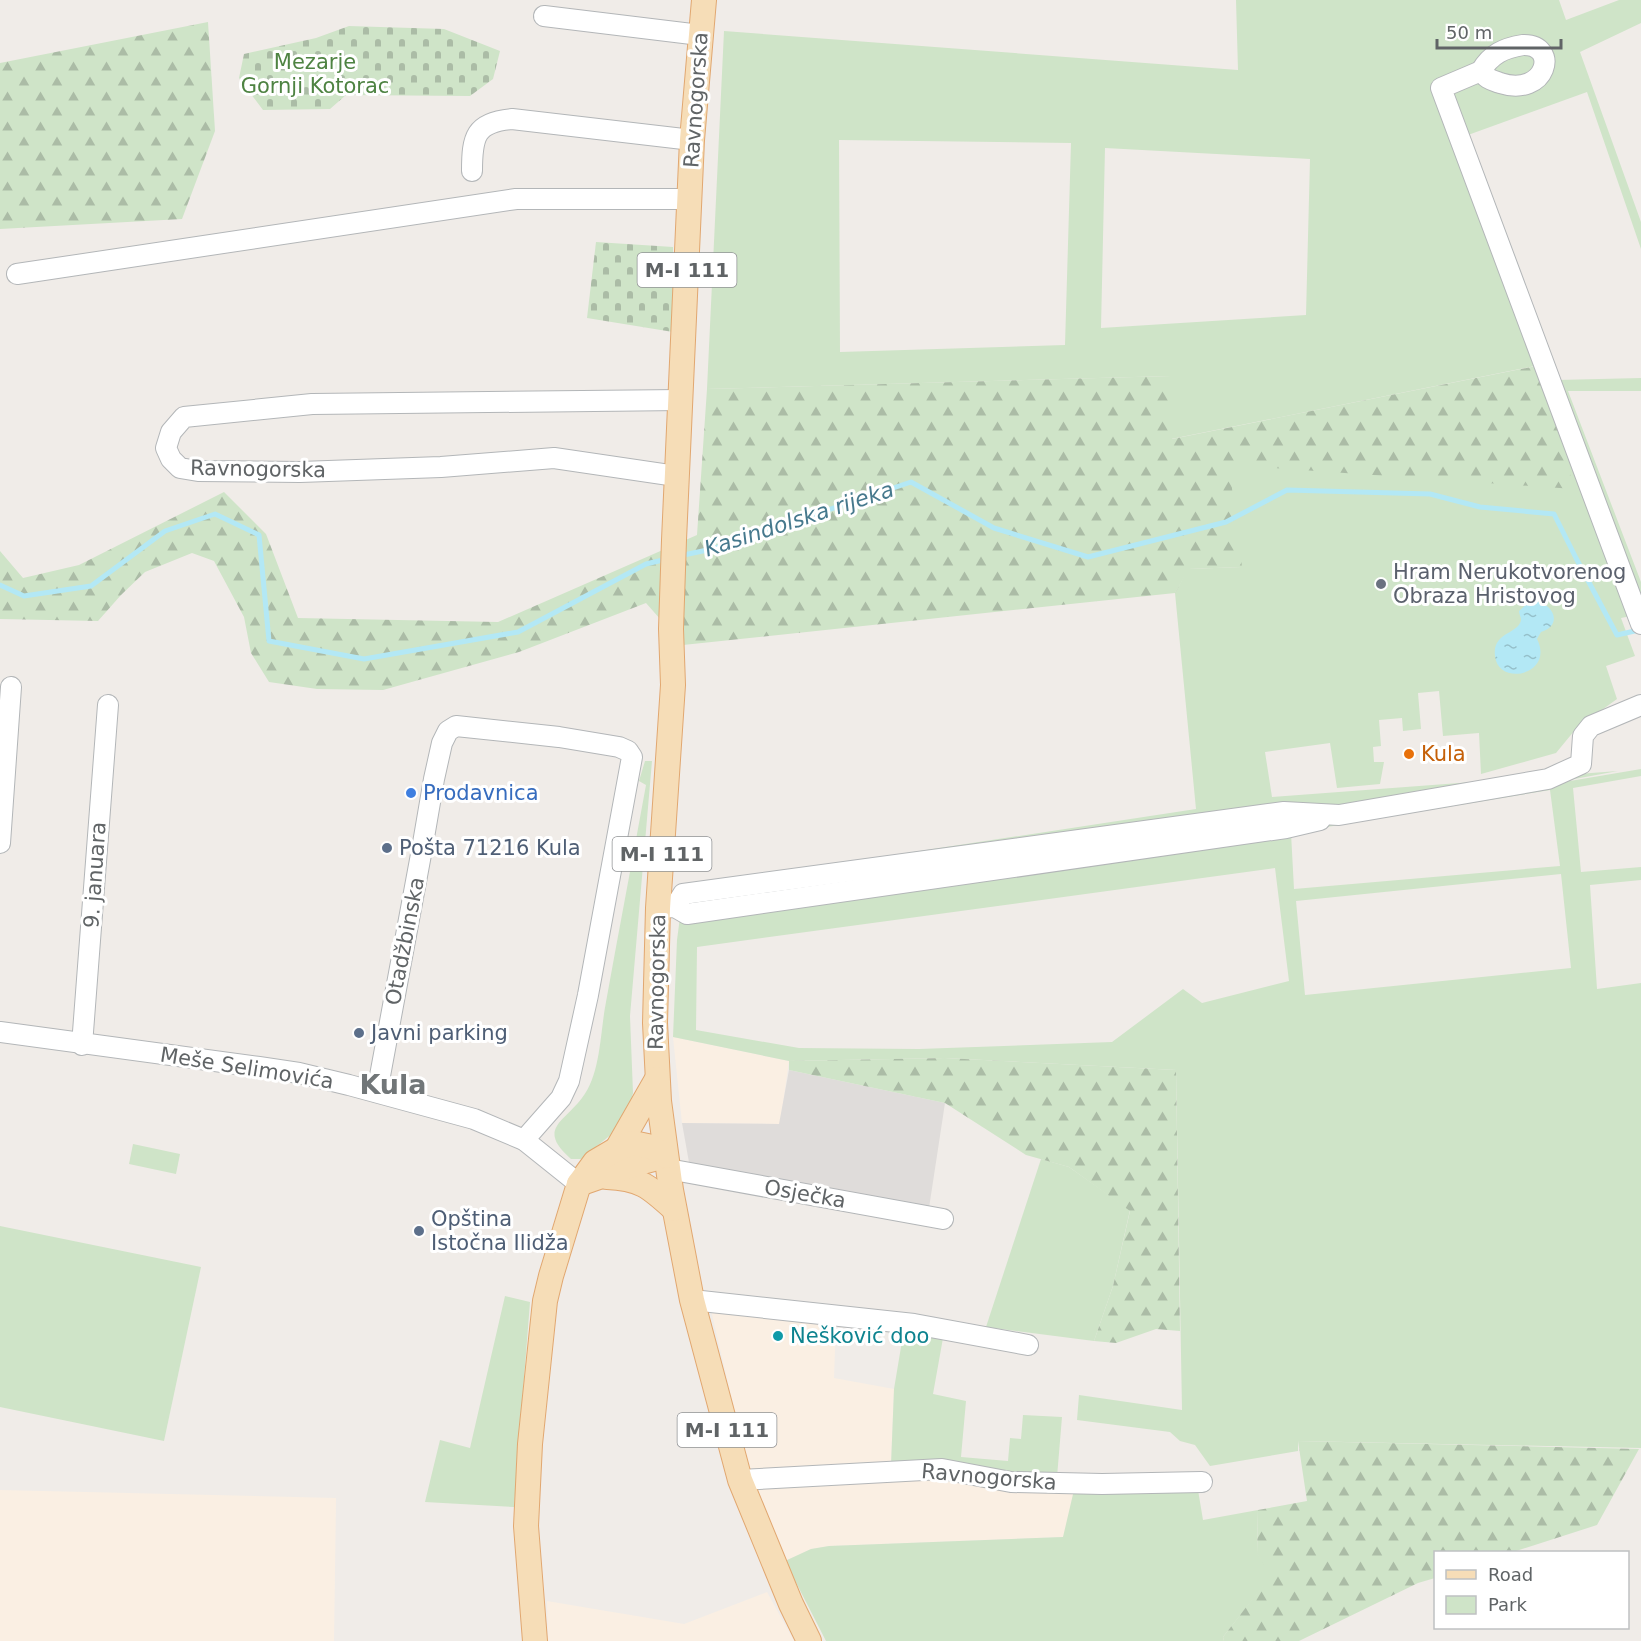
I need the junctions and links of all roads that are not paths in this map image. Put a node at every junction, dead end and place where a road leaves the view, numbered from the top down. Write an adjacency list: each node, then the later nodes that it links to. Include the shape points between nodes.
1 (704, 0): 3 (main road, Ravnogorska / M-I 111)
2 (544, 16): 3 (street)
3 (700, 35): 5 (main road, Ravnogorska / M-I 111)
4 (1481, 71): 11 (street, via 1441,88)
5 (692, 140): 6 (street, via 498,120 487,124 472,145); 7 (main road, Ravnogorska / M-I 111)
6 (472, 171)
7 (690, 200): 8 (street, via 516,199); 9 (main road, Ravnogorska / M-I 111)
8 (17, 274)
9 (681, 400): 10 (main road, Ravnogorska / M-I 111); 10 (street, Ravnogorska, via 312,404 184,417 171,432 166,448 180,468 198,471 429,468 554,458)
10 (676, 476): 16 (main road, Ravnogorska / M-I 111)
11 (1641, 623)
12 (11, 687): 15 (street)
13 (108, 705): 18 (street, 9. januara)
14 (1641, 705): 16 (street, via 1591,726 1583,736 1581,764 1548,779 1339,815 1284,812 683,894)
15 (0, 843)
16 (666, 907): 19 (main road, Ravnogorska / M-I 111, via 655,1023)
17 (0, 1032): 18 (street, Meše Selimovića)
18 (82, 1044): 20 (street, Meše Selimovića, via 299,1073)
19 (657, 1078): 22 (main road); 23 (main road, Ravnogorska / M-I 111)
20 (377, 1092): 21 (street, Meše Selimovića, via 474,1119); 21 (street, Otadžbinska, via 434,779 447,731 456,726 622,747 632,757 569,1081 561,1098)
21 (524, 1140): 24 (street, Meše Selimovića)
22 (617, 1149): 23 (main road, via 642,1144 652,1147); 24 (main road, via 595,1162)
23 (667, 1163): 24 (main road); 25 (main road, Ravnogorska / M-I 111); 26 (street, Osječka)
24 (589, 1180): 25 (main road, via 628,1178 643,1183); 31 (main road, via 550,1276 545,1301 526,1526)
25 (674, 1209): 27 (main road, Ravnogorska / M-I 111)
26 (943, 1219)
27 (692, 1300): 28 (street, via 914,1324); 29 (main road, Ravnogorska / M-I 111)
28 (1028, 1345)
29 (740, 1480): 30 (street, Ravnogorska, via 942,1469 1011,1482); 32 (main road, Ravnogorska / M-I 111)
30 (1202, 1482)
31 (535, 1641)
32 (809, 1641)

